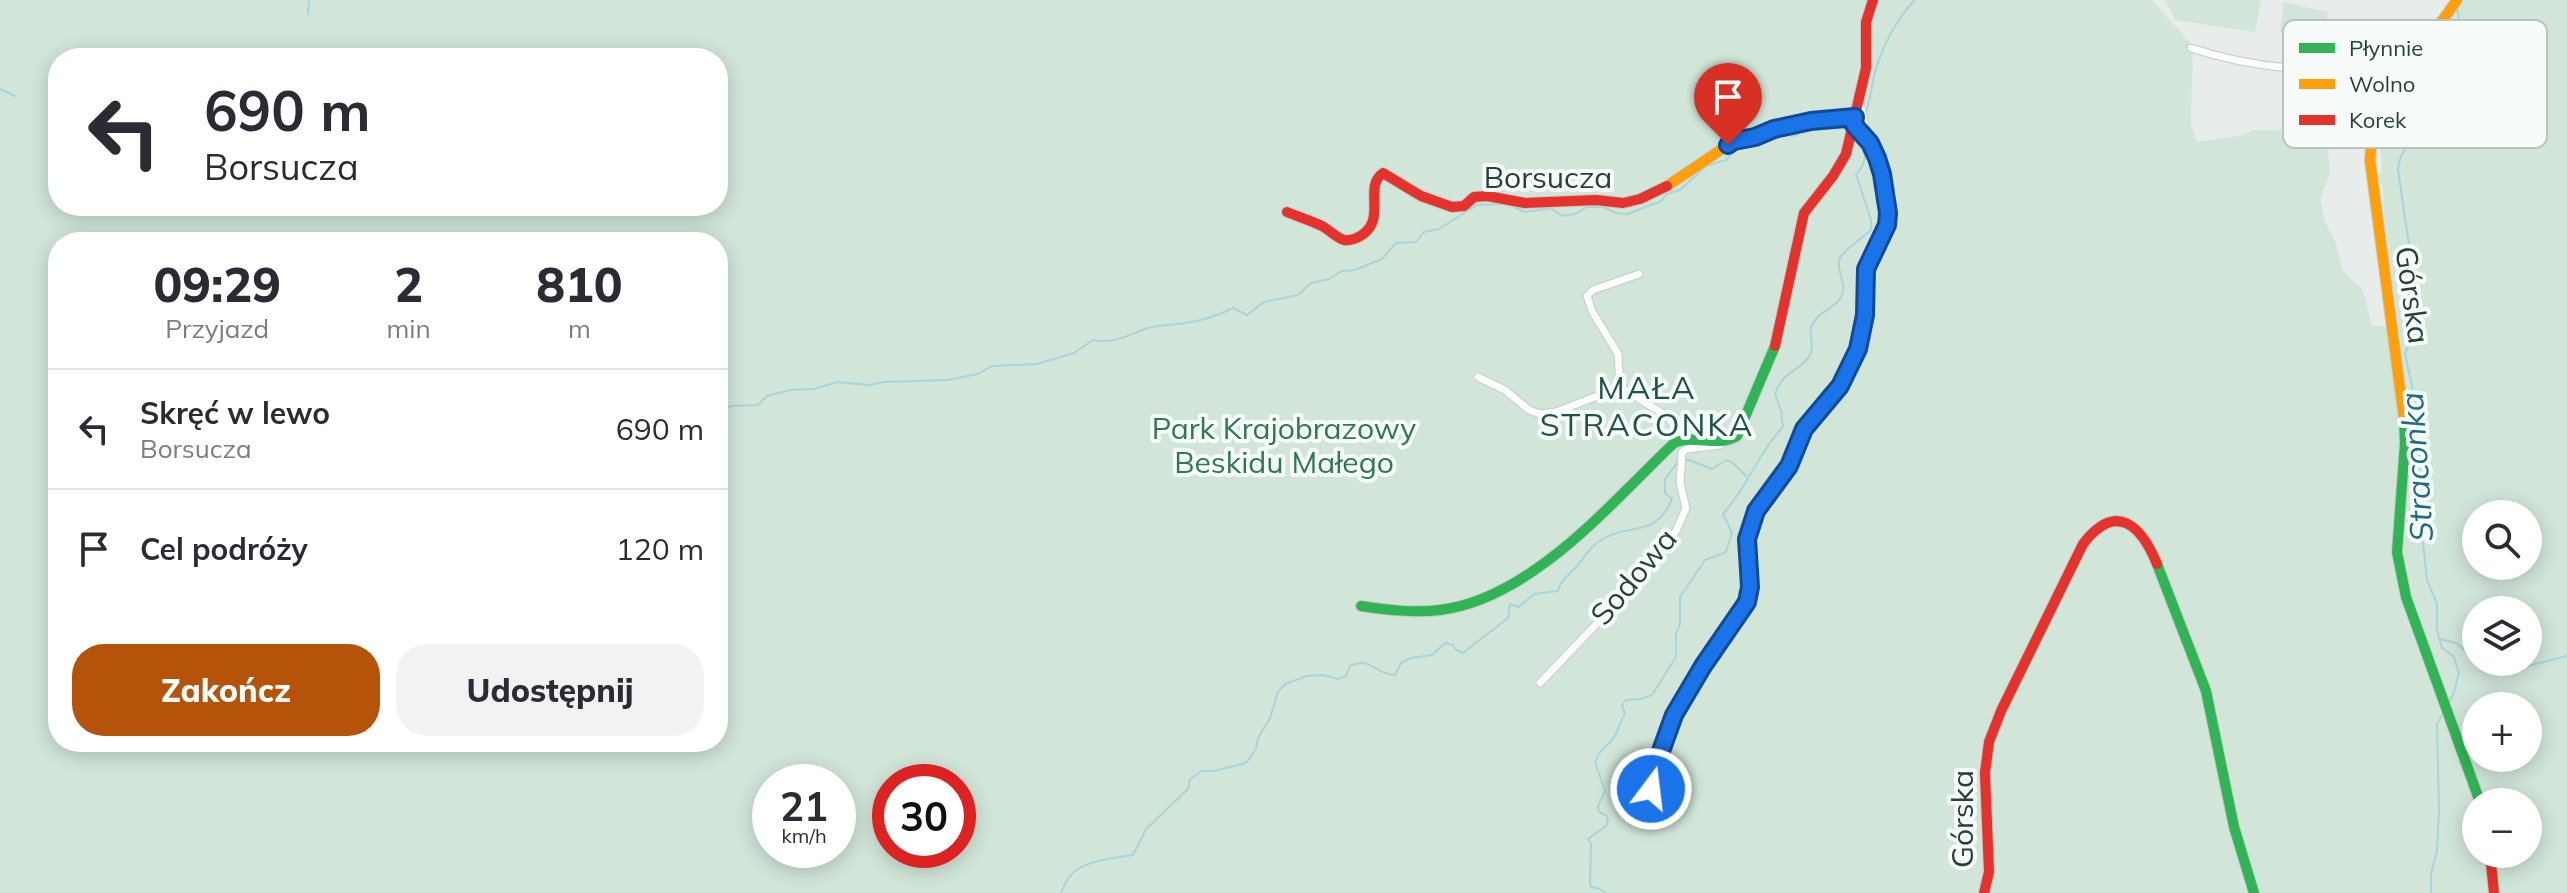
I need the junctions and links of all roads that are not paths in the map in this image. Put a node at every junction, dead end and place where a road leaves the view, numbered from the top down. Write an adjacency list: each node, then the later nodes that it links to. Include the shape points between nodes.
1 (1873, 0): 4 (street)
2 (2191, 48): 3 (street)
3 (2283, 67)
4 (1859, 102): 5 (street); 6 (street)
5 (1855, 123): 6 (street); 8 (street, Borsucza, via 1811,121 1734,141 1677,182 1623,203 1525,203 1487,196 1452,207 1383,173 1375,183 1374,221 1355,239 1343,240); 13 (street, via 1842,164 1804,213 1773,354 1741,430)
6 (1868, 141): 17 (street, via 1882,174 1888,213 1866,269 1858,349 1840,386 1804,429 1789,466 1756,511 1747,539 1747,602 1674,715)
7 (2370, 148): 16 (street, Górska, via 2404,413 2397,552 2406,597)
8 (1287, 212)
9 (1639, 274): 11 (street, via 1587,296 1618,354)
10 (1478, 377): 11 (street, via 1529,410 1545,414)
11 (1620, 387): 12 (street, via 1667,416)
12 (1683, 438): 13 (street); 14 (street, via 1526,577 1442,610 1410,613)
13 (1726, 443): 15 (street, Sodowa, via 1682,454 1685,512 1664,549)
14 (1361, 606)
15 (1540, 683)
16 (2475, 788)
17 (1651, 789)
18 (2491, 868): 21 (street)
19 (1984, 893): 20 (street, Górska, via 1989,872 1986,762 1993,728 2083,544 2097,527 2117,521 2136,528 2148,542 2195,658)
20 (2254, 893)
21 (2494, 893)

